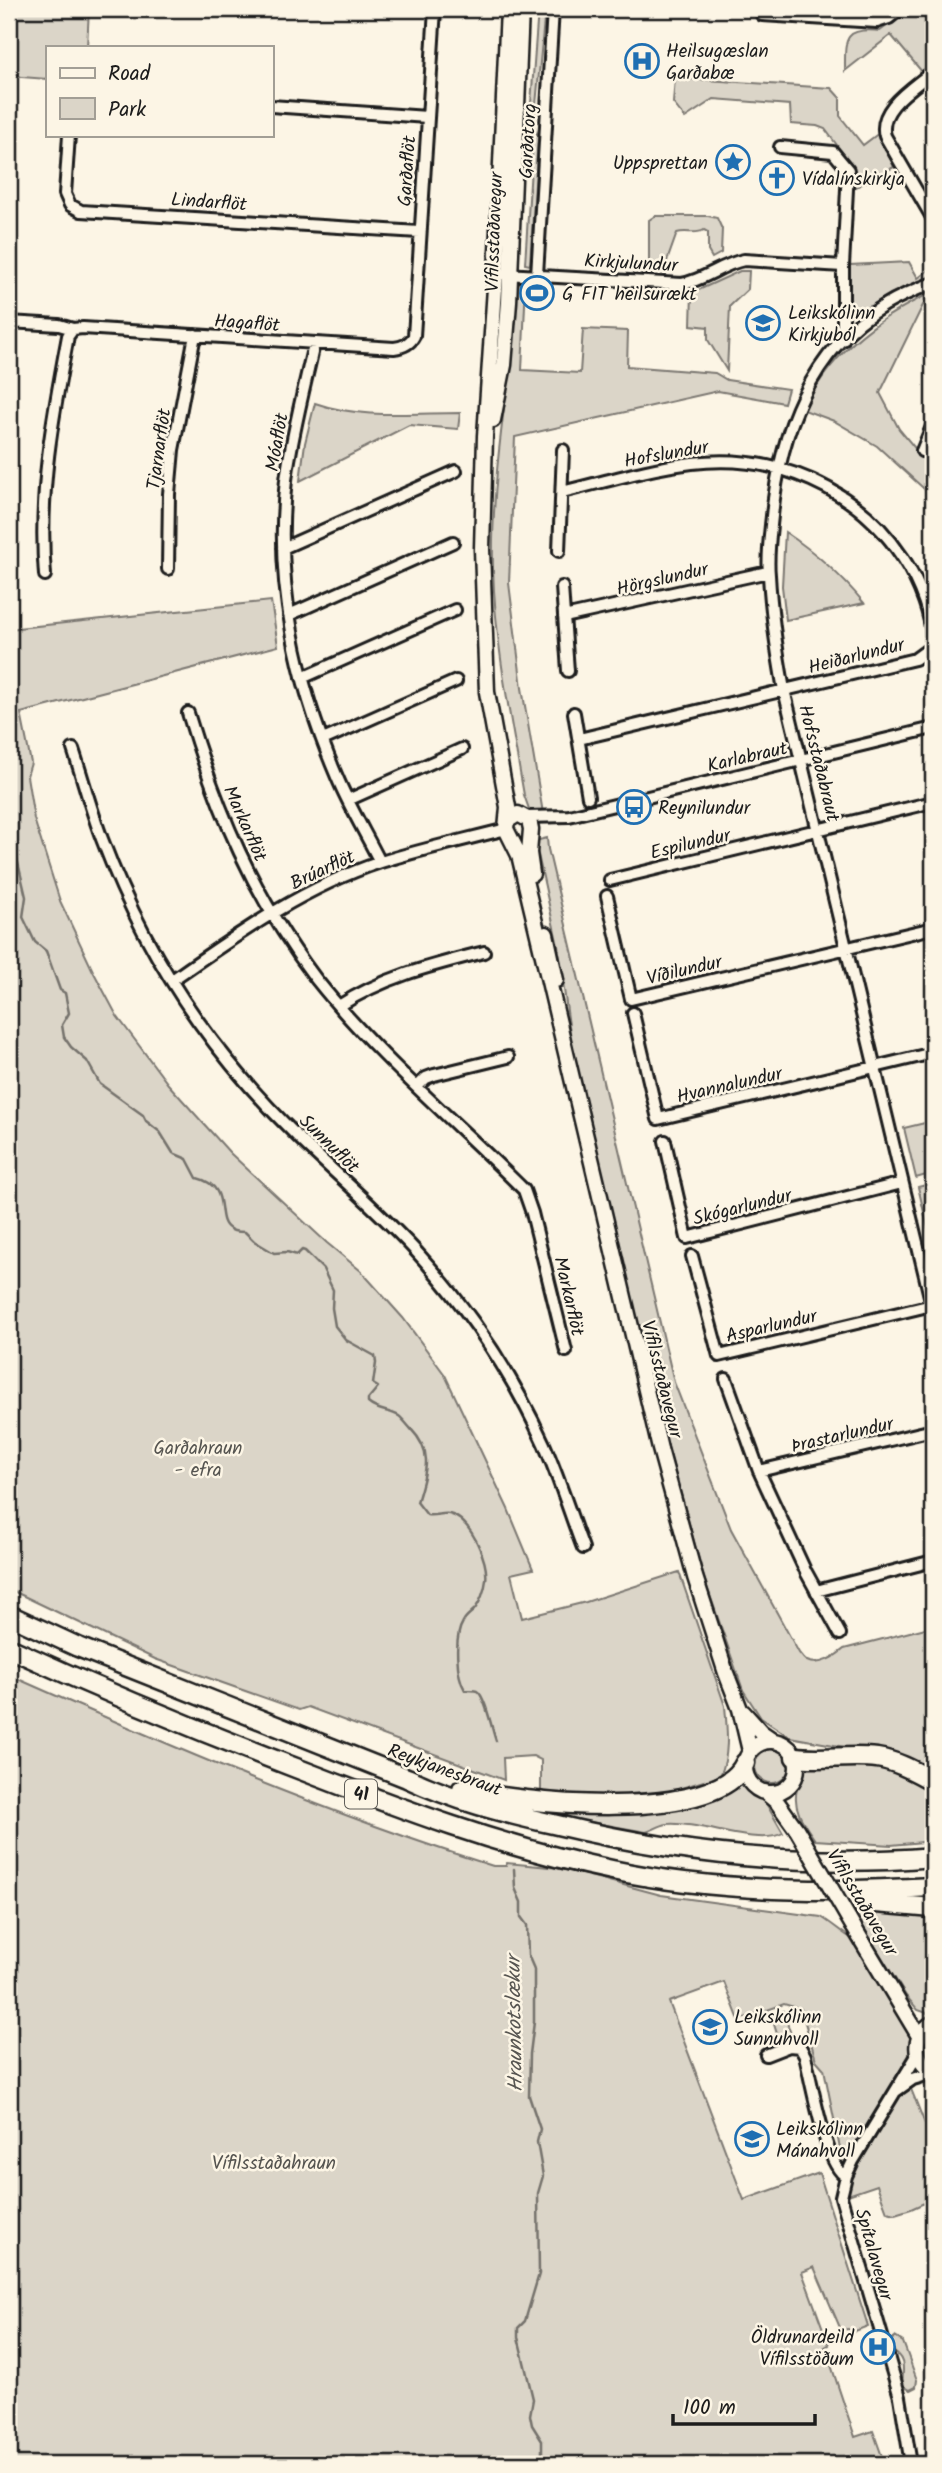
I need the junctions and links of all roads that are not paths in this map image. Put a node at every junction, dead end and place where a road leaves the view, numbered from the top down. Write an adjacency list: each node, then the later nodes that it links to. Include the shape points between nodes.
1 (435, 9): 9 (street, Garðaflöt)
2 (508, 9): 15 (main road, Vífilsstaðavegur)
3 (521, 9): 15 (main road, Vífilsstaðavegur)
4 (553, 9): 16 (street, Garðatorg)
5 (762, 9): 6 (street, via 762,15 877,22)
6 (900, 9)
7 (933, 71): 12 (street, via 891,108 883,126)
8 (273, 106): 9 (street)
9 (427, 117): 13 (street, Garðaflöt)
10 (69, 136): 13 (street, Lindarflöt, via 65,194 70,205 81,211)
11 (780, 147): 14 (street, via 833,152 845,163 849,176)
12 (933, 219)
13 (419, 232): 21 (street, Garðaflöt)
14 (843, 266): 16 (street, Kirkjulundur, via 744,260 682,284); 22 (street)
15 (503, 274): 16 (street, Kirkjulundur); 40 (main road, Vífilsstaðavegur, via 484,455)
16 (537, 275)
17 (933, 283): 22 (street, Hofsstaðabraut, via 887,303)
18 (9, 322): 19 (street, Hagaflöt, via 59,325)
19 (71, 333): 20 (street, Hagaflöt, via 83,328); 35 (street, via 47,462)
20 (195, 335): 23 (street, Hagaflöt); 33 (street, Tjarnarflöt, via 173,450)
21 (414, 336): 23 (street, Hagaflöt, via 408,344 394,348)
22 (843, 340): 27 (street, Hofsstaðabraut, via 801,398)
23 (314, 344): 31 (street, Móaflöt, via 286,481)
24 (933, 424): 26 (street)
25 (563, 450): 29 (street)
26 (922, 451)
27 (778, 468): 29 (street, Hofslundur, via 739,461 689,463); 34 (street, Hofsstaðabraut); 44 (street, Heiðarlundur, via 824,484 879,527 910,569 932,634 930,648 915,659)
28 (456, 471): 31 (street)
29 (562, 492): 32 (street)
30 (453, 542): 38 (street)
31 (284, 548): 38 (street, Móaflöt)
32 (559, 551)
33 (168, 569)
34 (768, 572): 39 (street, Hörgslundur); 44 (street, Hofsstaðabraut)
35 (44, 575)
36 (562, 587): 39 (street)
37 (455, 610): 42 (street)
38 (289, 615): 42 (street, Móaflöt)
39 (564, 617): 41 (street)
40 (486, 652): 56 (main road, Vífilsstaðavegur, via 515,800); 57 (main road, Vífilsstaðavegur, via 486,692)
41 (568, 671)
42 (302, 678): 49 (street, Móaflöt)
43 (456, 681): 49 (street)
44 (784, 690): 48 (street); 52 (street, Hofsstaðabraut)
45 (188, 713): 62 (street, Markarflöt, via 234,846)
46 (575, 713): 48 (street)
47 (933, 728): 52 (street, Karlabraut)
48 (579, 739): 53 (street)
49 (323, 740): 54 (street, Móaflöt)
50 (73, 749): 66 (street, Sunnuflöt, via 116,872)
51 (462, 750): 54 (street)
52 (801, 761): 56 (street, Karlabraut); 58 (street, Hofsstaðabraut)
53 (588, 797)
54 (348, 800): 59 (street, Móaflöt)
55 (933, 802): 58 (street, Espilundur)
56 (527, 824): 57 (main road, via 513,815); 57 (main road, via 518,839); 70 (main road, Vífilsstaðavegur, via 529,860 553,963)
57 (508, 829): 59 (street, Brúarflöt); 70 (main road, Vífilsstaðavegur, via 519,855)
58 (818, 830): 60 (street, Espilundur); 64 (street, Hofsstaðabraut)
59 (380, 862): 62 (street, Brúarflöt)
60 (610, 880)
61 (607, 896): 64 (street, Víðilundur, via 631,999)
62 (271, 913): 66 (street, Brúarflöt); 67 (street, Markarflöt)
63 (933, 928): 64 (street)
64 (847, 949): 72 (street, Hofsstaðabraut)
65 (484, 952): 67 (street, via 401,975)
66 (172, 980): 82 (street, Sunnuflöt, via 250,1087 421,1257 472,1318 521,1397)
67 (339, 1006): 73 (street, Markarflöt)
68 (633, 1013): 72 (street, Hvannalundur, via 658,1119)
69 (933, 1053): 72 (street)
70 (567, 1054): 88 (main road, Vífilsstaðavegur, via 664,1462 695,1577)
71 (508, 1057): 73 (street, via 434,1075)
72 (875, 1068): 75 (street, Hofsstaðabraut)
73 (418, 1087): 78 (street, Markarflöt, via 524,1190)
74 (665, 1141): 75 (street, Skógarlundur, via 687,1238)
75 (902, 1182): 77 (street, Hofsstaðabraut)
76 (692, 1256): 77 (street, Asparlundur, via 719,1356)
77 (933, 1307)
78 (566, 1351)
79 (726, 1379): 81 (street)
80 (933, 1430): 81 (street, Þrastarlundur)
81 (759, 1471): 84 (street)
82 (583, 1548)
83 (933, 1562): 84 (street)
84 (816, 1591): 86 (street)
85 (9, 1615): 92 (highway, Reykjanesbraut / 41)
86 (840, 1634)
87 (9, 1648): 99 (highway, 41, via 275,1760 489,1837 613,1871)
88 (740, 1709): 89 (main road, Vífilsstaðavegur); 90 (main road, Vífilsstaðavegur)
89 (774, 1741): 90 (main road, via 761,1743); 91 (main road, Vífilsstaðavegur)
90 (748, 1757): 92 (highway, via 737,1776 715,1790 620,1805 530,1801); 95 (main road, Vífilsstaðavegur, via 747,1778)
91 (795, 1757): 93 (highway, via 878,1758); 94 (main road, Vífilsstaðavegur, via 796,1772)
92 (407, 1778): 97 (highway, Reykjanesbraut / 41, via 471,1804 604,1836 682,1849 840,1861)
93 (933, 1781)
94 (789, 1785): 95 (main road); 96 (main road, Vífilsstaðavegur)
95 (765, 1792): 96 (main road, Vífilsstaðavegur)
96 (793, 1824): 101 (main road, Vífilsstaðavegur, bridge)
97 (933, 1857)
98 (933, 1888): 99 (highway, 41)
99 (805, 1891): 100 (highway)
100 (933, 1908)
101 (903, 2007): 102 (main road, Vífilsstaðavegur); 103 (main road, Vífilsstaðavegur)
102 (931, 2024): 103 (main road, Vífilsstaðavegur)
103 (919, 2036): 104 (main road)
104 (918, 2054): 106 (main road); 107 (street, Spítalavegur)
105 (766, 2055): 108 (street, via 800,2047 830,2154 837,2171)
106 (933, 2072): 107 (street, Spítalavegur)
107 (894, 2093): 108 (street, Spítalavegur)
108 (846, 2176): 109 (street, Spítalavegur, via 841,2197 900,2398)
109 (911, 2464)

